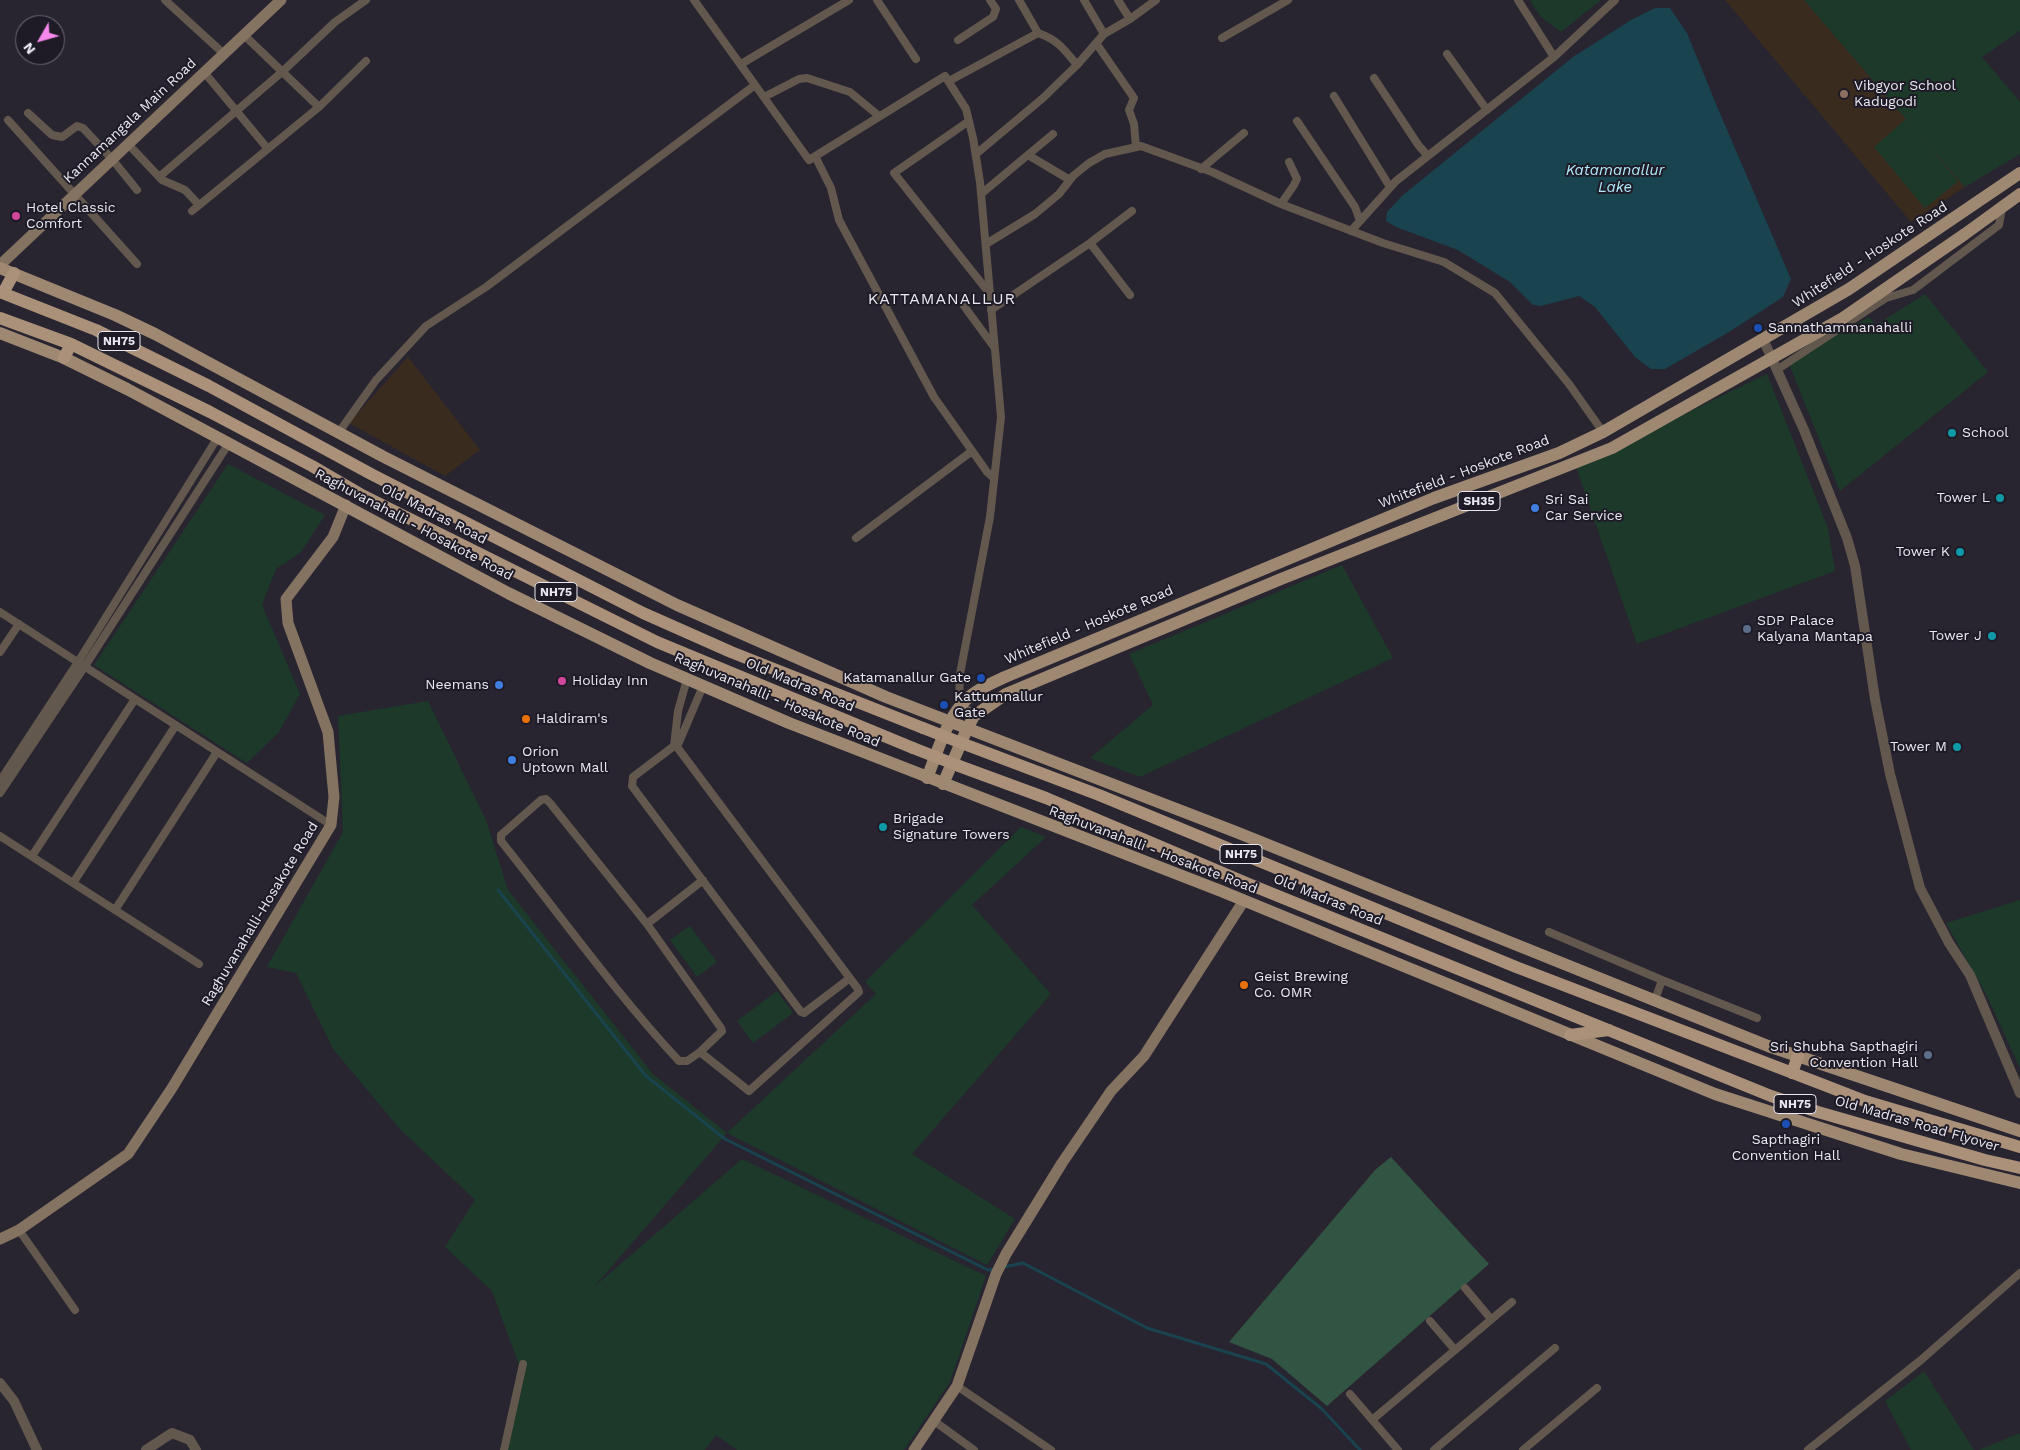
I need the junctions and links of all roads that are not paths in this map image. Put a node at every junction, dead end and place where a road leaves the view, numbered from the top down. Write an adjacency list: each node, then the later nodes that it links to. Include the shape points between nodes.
1 (165, 0): 22 (street)
2 (281, 0): 18 (main road, Kannamangala Main Road)
3 (366, 0): 30 (street, via 336,22)
4 (694, 0): 27 (street)
5 (849, 0): 27 (street)
6 (877, 0): 25 (street)
7 (990, 0): 20 (street, via 996,9 993,17)
8 (1019, 0): 16 (street)
9 (1084, 0): 17 (street)
10 (1118, 0): 15 (street)
11 (1156, 0): 15 (street)
12 (1288, 0): 19 (street)
13 (1518, 0): 24 (street)
14 (1614, 0): 24 (street)
15 (1130, 20): 17 (street)
16 (1038, 34): 28 (street, via 1058,43); 32 (street)
17 (1104, 34): 21 (street)
18 (244, 35): 22 (main road, Kannamangala Main Road); 30 (street)
19 (1222, 38)
20 (958, 40)
21 (1096, 43): 28 (street); 47 (street, via 1134,98 1129,110)
22 (224, 54): 29 (main road, Kannamangala Main Road)
23 (1447, 54): 37 (street)
24 (1554, 57): 37 (street)
25 (916, 59)
26 (366, 61): 36 (street)
27 (740, 64): 33 (street)
28 (1077, 65): 49 (street)
29 (204, 72): 38 (street); 46 (main road, Kannamangala Main Road)
30 (282, 72): 36 (street); 38 (street)
31 (1374, 78): 52 (street)
32 (949, 81): 40 (street, via 945,76); 42 (street, via 966,109)
33 (755, 85): 35 (street); 87 (street, via 486,287 426,326 376,380)
34 (1334, 96): 59 (street)
35 (764, 97): 40 (street, via 807,78 850,92); 51 (street, via 809,160)
36 (319, 107): 48 (street)
37 (1487, 110): 52 (street)
38 (236, 111): 48 (street); 57 (street)
39 (28, 113): 53 (street, via 52,135 62,137 77,126 83,128)
40 (879, 116): 51 (street)
41 (8, 120): 61 (street)
42 (969, 121): 49 (street); 76 (street, via 894,173)
43 (1297, 121): 68 (street, via 1355,207)
44 (1244, 133): 55 (street)
45 (1053, 134): 50 (street)
46 (128, 144): 53 (main road, Kannamangala Main Road); 57 (street)
47 (1136, 147): 55 (street, via 1141,146); 58 (street, via 1105,154)
48 (268, 149): 65 (street)
49 (976, 154): 62 (street)
50 (1028, 155): 58 (street); 62 (street)
51 (814, 156): 90 (street, via 831,188 839,220 857,256 934,397)
52 (1428, 156): 59 (street)
53 (112, 159): 60 (street); 61 (main road, Kannamangala Main Road)
54 (1289, 162): 64 (street, via 1296,179)
55 (1201, 169): 64 (street)
56 (2020, 173): 82 (main road, Whitefield - Hoskote Road / SH35, via 1849,289)
57 (159, 177): 65 (street, via 185,190)
58 (1070, 180): 71 (street, via 1035,214)
59 (1390, 187): 68 (street)
60 (137, 190)
61 (75, 194): 72 (street); 73 (main road, Kannamangala Main Road)
62 (981, 194): 71 (street)
63 (2020, 194): 86 (main road, SH35)
64 (1281, 204): 69 (street)
65 (199, 205): 66 (street)
66 (192, 211)
67 (1132, 211): 70 (street)
68 (1360, 221): 69 (street)
69 (1351, 231): 88 (street, via 1444,262 1495,293 1569,384)
70 (1090, 243): 77 (street); 79 (street)
71 (986, 244): 76 (street)
72 (137, 264)
73 (0, 266): 74 (main road, Old Madras Road)
74 (14, 273): 75 (highway); 87 (main road, Old Madras Road, via 155,334)
75 (1, 293): 132 (highway, NH75, bridge, via 96,330 643,613 731,652 1099,795 1516,967)
76 (990, 294): 79 (street)
77 (1130, 295)
78 (964, 306): 84 (street)
79 (991, 310): 84 (street)
80 (0, 318): 83 (highway, Old Madras Road / NH75)
81 (0, 332): 85 (main road, Raghuvanahalli - Hosakote Road)
82 (1764, 339): 86 (street); 88 (main road, Whitefield - Hoskote Road / SH35)
83 (71, 344): 85 (highway); 128 (highway, Old Madras Road / NH75, bridge, via 210,412 360,494 658,642 842,720 1046,798)
84 (995, 348): 93 (street, via 1001,418)
85 (64, 358): 89 (main road, Raghuvanahalli - Hosakote Road)
86 (1775, 363): 92 (main road, SH35, via 1618,445); 133 (street, via 1847,538 1855,566 1879,722 1920,888 1970,975)
87 (339, 432): 105 (main road, Old Madras Road, via 677,605 886,697)
88 (1603, 432): 91 (main road, Whitefield - Hoskote Road / SH35)
89 (223, 440): 94 (main road, Raghuvanahalli - Hosakote Road); 99 (street); 99 (street)
90 (972, 451): 93 (street); 95 (street)
91 (1538, 460): 92 (main road); 103 (main road, Whitefield - Hoskote Road / SH35, via 1434,498 1086,642 980,689)
92 (1544, 475): 104 (main road, SH35, via 1281,579 1006,694)
93 (994, 478): 103 (street, via 990,517 960,674)
94 (346, 505): 100 (main road, Raghuvanahalli - Hosakote Road, via 508,592); 114 (main road, Raghuvanahalli-Hosakote Road, via 333,537 286,599 288,623 328,732 334,797)
95 (856, 538)
96 (0, 612): 97 (street)
97 (19, 624): 98 (street); 99 (street)
98 (0, 652)
99 (82, 664): 102 (street); 111 (street); 113 (street)
100 (687, 679): 101 (main road, Raghuvanahalli - Hosakote Road); 108 (street, via 678,711)
101 (704, 686): 108 (street); 110 (main road, Raghuvanahalli - Hosakote Road)
102 (136, 699): 106 (street); 116 (street)
103 (961, 704): 104 (street); 105 (main road, Whitefield - Hoskote Road / SH35)
104 (974, 716): 107 (main road, SH35)
105 (950, 721): 107 (main road, Old Madras Road); 110 (main road, Whitefield - Hoskote Road / SH35)
106 (176, 725): 109 (street); 118 (street)
107 (966, 729): 112 (main road, SH35); 126 (main road, Old Madras Road, via 1210,822)
108 (676, 747): 117 (street, via 633,777 632,786); 124 (street)
109 (217, 752): 114 (street); 120 (street)
110 (927, 778): 112 (main road, Raghuvanahalli - Hosakote Road)
111 (0, 781)
112 (944, 784): 119 (main road, Raghuvanahalli - Hosakote Road, via 1222,891)
113 (0, 793)
114 (331, 825): 138 (main road, Raghuvanahalli-Hosakote Road, via 177,1080 128,1154)
115 (0, 836): 116 (street)
116 (32, 856): 118 (street)
117 (703, 880): 121 (street); 124 (street, via 801,1012 804,1013)
118 (73, 883): 120 (street)
119 (1243, 902): 129 (main road, Raghuvanahalli - Hosakote Road); 150 (main road, via 1144,1056 1111,1091 1062,1162 1006,1254)
120 (115, 910): 123 (street)
121 (647, 924): 130 (street, via 722,1031); 130 (street, via 546,799 501,835 502,841 566,925 679,1062 687,1061)
122 (1549, 932): 125 (street)
123 (199, 964)
124 (850, 978): 130 (street, via 859,992 749,1091)
125 (1662, 980): 126 (street); 127 (street)
126 (1655, 1000): 131 (main road, Old Madras Road)
127 (1757, 1018)
128 (1611, 1030): 129 (highway); 136 (highway, Old Madras Road Flyover / NH75, via 1818,1112)
129 (1570, 1035): 137 (main road, Raghuvanahalli - Hosakote Road, via 1715,1094 1901,1154)
130 (700, 1052)
131 (1798, 1056): 132 (highway); 134 (main road, Old Madras Road)
132 (1792, 1073): 135 (highway, Old Madras Road Flyover / NH75, via 1865,1101)
133 (2020, 1093)
134 (2020, 1131)
135 (2020, 1147)
136 (2020, 1168)
137 (2020, 1183)
138 (19, 1230): 139 (main road, Raghuvanahalli-Hosakote Road); 143 (street)
139 (0, 1239)
140 (2020, 1273): 166 (street, via 1921,1360)
141 (1465, 1288): 144 (street)
142 (1512, 1302): 144 (street)
143 (75, 1310)
144 (1491, 1319): 147 (street)
145 (1430, 1321): 147 (street)
146 (1555, 1348): 164 (street)
147 (1455, 1350): 153 (street)
148 (523, 1364): 159 (street)
149 (0, 1383): 156 (street, via 14,1401)
150 (957, 1386): 154 (main road); 162 (street)
151 (1597, 1388): 165 (street)
152 (1350, 1394): 153 (street)
153 (1372, 1420): 163 (street)
154 (934, 1421): 155 (street); 160 (main road)
155 (964, 1447): 161 (street)
156 (37, 1450)
157 (146, 1450): 158 (street, via 172,1434 190,1440)
158 (196, 1450)
159 (504, 1450)
160 (914, 1450)
161 (974, 1450)
162 (1051, 1450)
163 (1398, 1450)
164 (1434, 1450)
165 (1523, 1450)
166 (1808, 1450)

